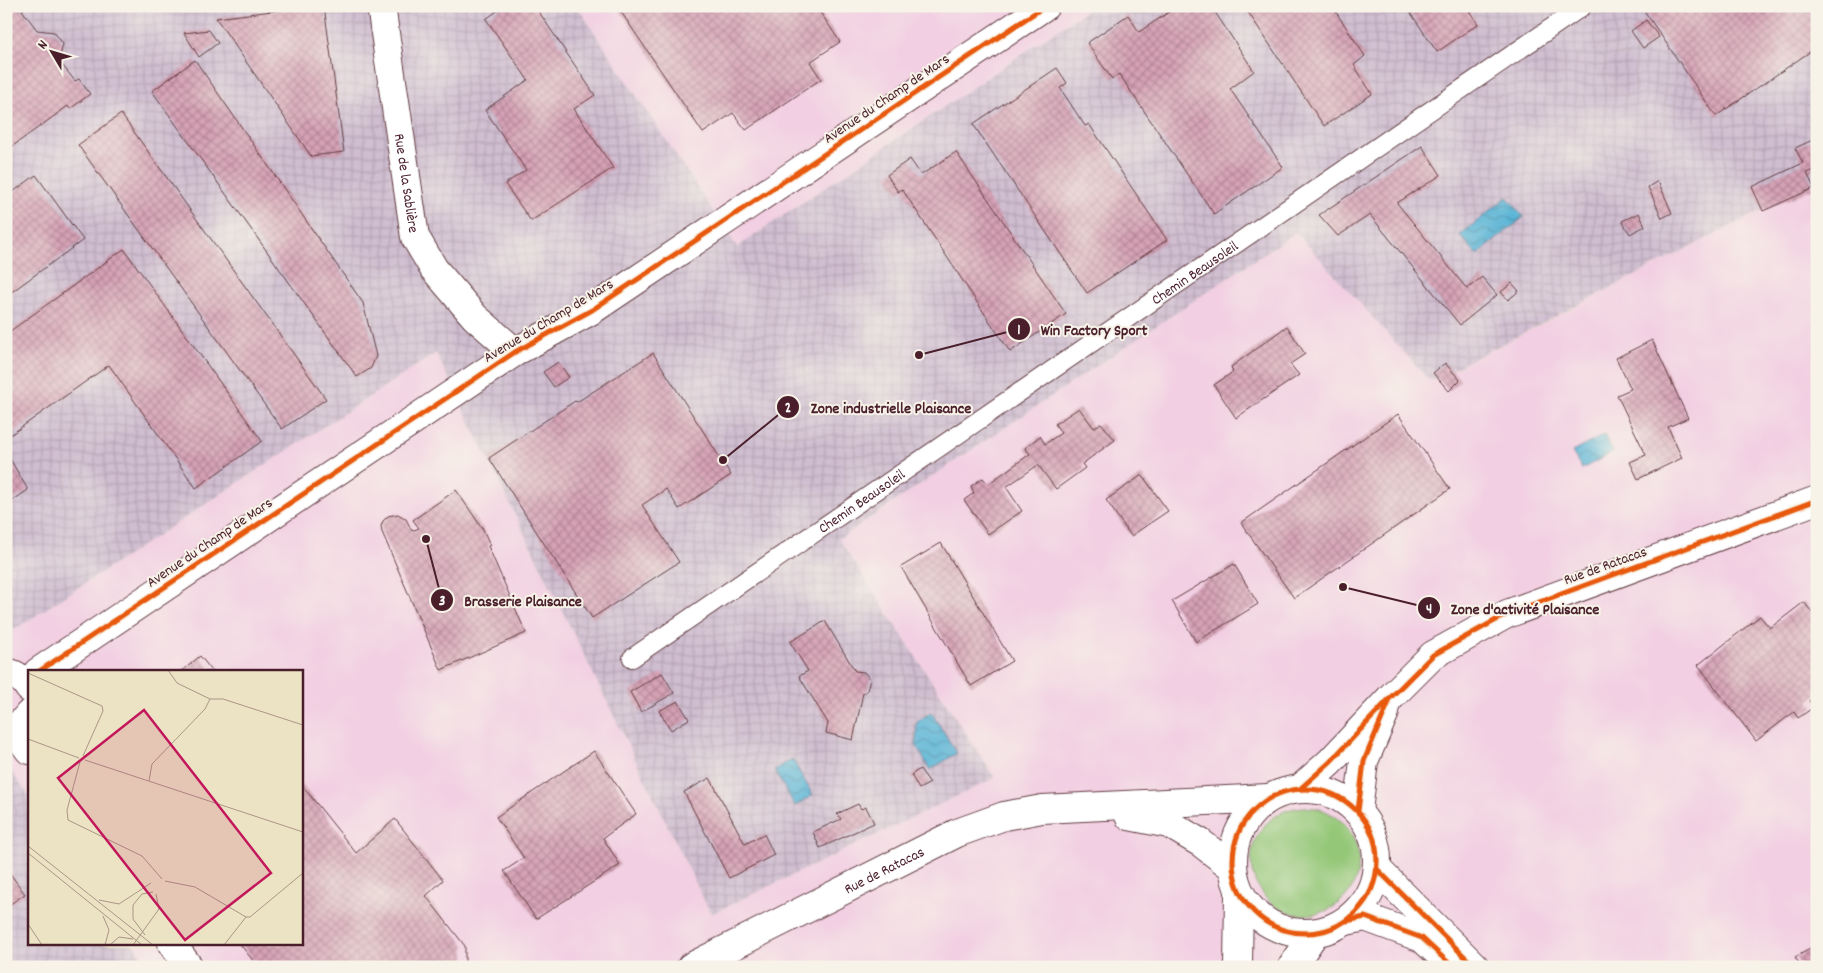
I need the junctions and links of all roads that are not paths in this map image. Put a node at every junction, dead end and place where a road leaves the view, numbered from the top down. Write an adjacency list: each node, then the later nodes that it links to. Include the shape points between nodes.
1 (381, 6): 4 (street, Rue de la Sablière, via 414,236 434,269 475,317)
2 (1045, 6): 4 (street, Avenue du Champ de Mars, via 592,310)
3 (1583, 6): 6 (lane, Chemin Beausoleil)
4 (515, 352): 7 (street, Avenue du Champ de Mars)
5 (1817, 500): 8 (street, Rue de Ratacas, via 1507,614 1433,655)
6 (632, 658)
7 (37, 670)
8 (1392, 696): 9 (street, Rue de Ratacas); 12 (street, Rue de Ratacas, via 1364,761)
9 (1301, 788): 10 (street); 12 (street, via 1332,793)
10 (1268, 798): 11 (street, Rue de Ratacas); 13 (street, via 1235,839)
11 (1088, 808): 13 (street, Rue de Ratacas, via 1169,824); 20 (street, Rue de Ratacas, via 1042,809 1004,816 957,833)
12 (1358, 811): 14 (street, via 1369,827 1376,848)
13 (1232, 867): 15 (street)
14 (1377, 869): 16 (street, via 1368,896); 24 (street)
15 (1239, 893): 17 (street, via 1256,916 1277,928); 21 (street)
16 (1346, 921): 17 (street); 23 (street, via 1365,917 1422,938)
17 (1315, 933): 22 (street)
18 (173, 946): 19 (street)
19 (189, 967)
20 (690, 967)
21 (1238, 967)
22 (1292, 967)
23 (1453, 967)
24 (1475, 967)

